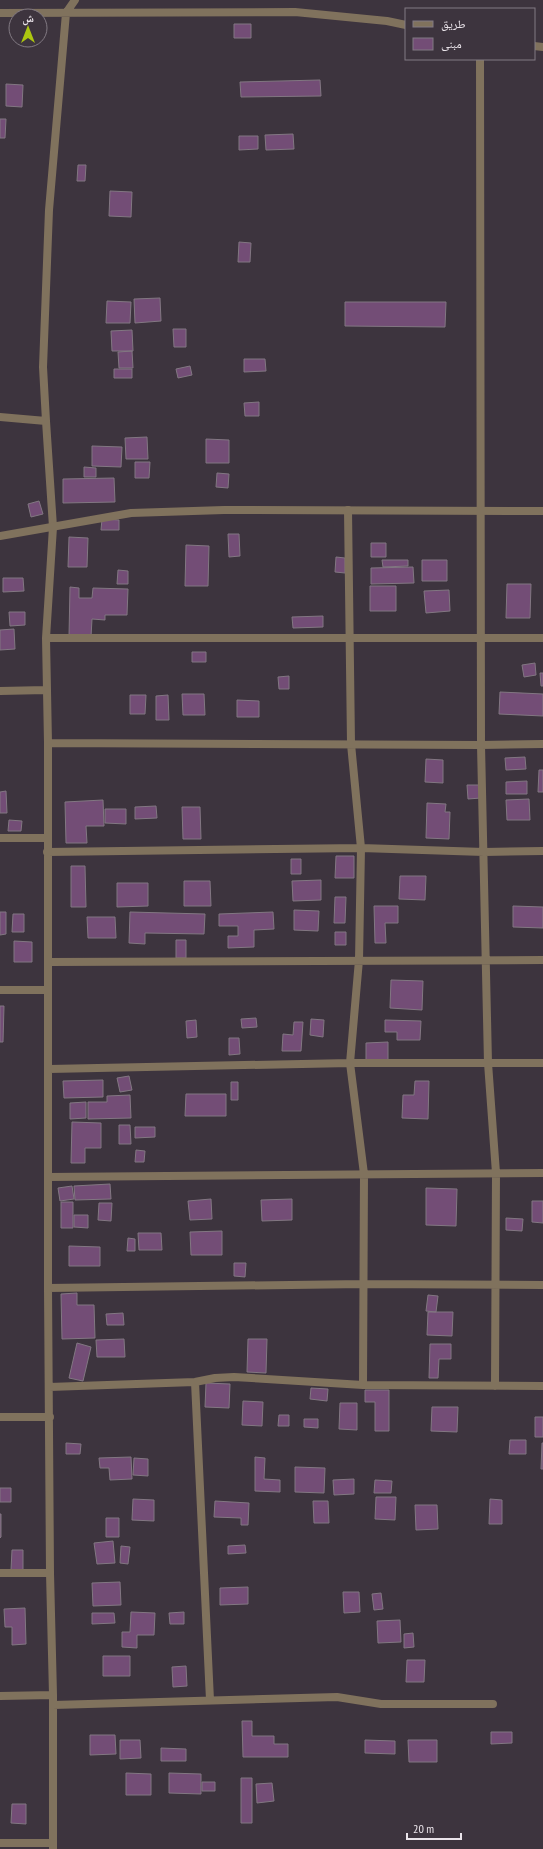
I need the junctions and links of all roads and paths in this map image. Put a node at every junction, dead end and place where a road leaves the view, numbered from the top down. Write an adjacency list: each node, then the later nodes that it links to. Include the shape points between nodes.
1 (75, 0): 3 (street)
2 (0, 13): 3 (street)
3 (66, 13): 4 (street, via 295,12); 7 (street, via 49,210 43,367)
4 (405, 25)
5 (480, 60): 9 (street)
6 (0, 417): 7 (street)
7 (46, 422): 11 (street)
8 (348, 510): 9 (street); 11 (street, via 131,513); 14 (street)
9 (480, 510): 10 (street); 15 (street)
10 (543, 511)
11 (53, 527): 12 (street); 13 (street)
12 (0, 536)
13 (46, 638): 14 (street); 17 (street)
14 (349, 638): 15 (street); 20 (street)
15 (482, 638): 16 (street); 22 (street)
16 (543, 638)
17 (46, 690): 18 (street); 19 (street)
18 (0, 691)
19 (48, 743): 20 (street); 24 (street)
20 (351, 744): 22 (street); 25 (street)
21 (543, 744): 22 (street)
22 (481, 745): 28 (street)
23 (0, 838): 24 (street)
24 (48, 838): 27 (street)
25 (361, 848): 27 (street); 28 (street); 30 (street)
26 (543, 851): 28 (street)
27 (47, 852): 32 (street)
28 (484, 852): 29 (street)
29 (487, 959): 30 (street); 31 (street); 36 (street)
30 (359, 960): 32 (street); 35 (street)
31 (543, 960)
32 (48, 962): 34 (street)
33 (0, 990): 34 (street)
34 (47, 990): 38 (street)
35 (350, 1063): 36 (street); 38 (street); 41 (street)
36 (488, 1063): 37 (street); 39 (street)
37 (543, 1063)
38 (49, 1069): 42 (street)
39 (496, 1173): 40 (street); 41 (street); 45 (street)
40 (543, 1173)
41 (364, 1174): 42 (street); 43 (street)
42 (48, 1177): 46 (street)
43 (364, 1284): 45 (street); 46 (street); 48 (street)
44 (543, 1285): 45 (street)
45 (495, 1286): 49 (street)
46 (48, 1288): 51 (street)
47 (195, 1382): 48 (street, via 234,1377); 51 (street); 58 (street)
48 (363, 1385): 49 (street)
49 (495, 1386): 50 (street)
50 (543, 1386)
51 (49, 1387): 53 (street)
52 (0, 1417): 53 (street)
53 (50, 1417): 55 (street)
54 (0, 1573): 55 (street)
55 (50, 1573): 56 (street)
56 (53, 1695): 57 (street); 60 (street)
57 (0, 1696)
58 (210, 1700): 59 (street, via 337,1697 381,1704); 60 (street)
59 (493, 1704)
60 (53, 1705): 62 (street)
61 (0, 1843): 62 (street)
62 (53, 1846)

